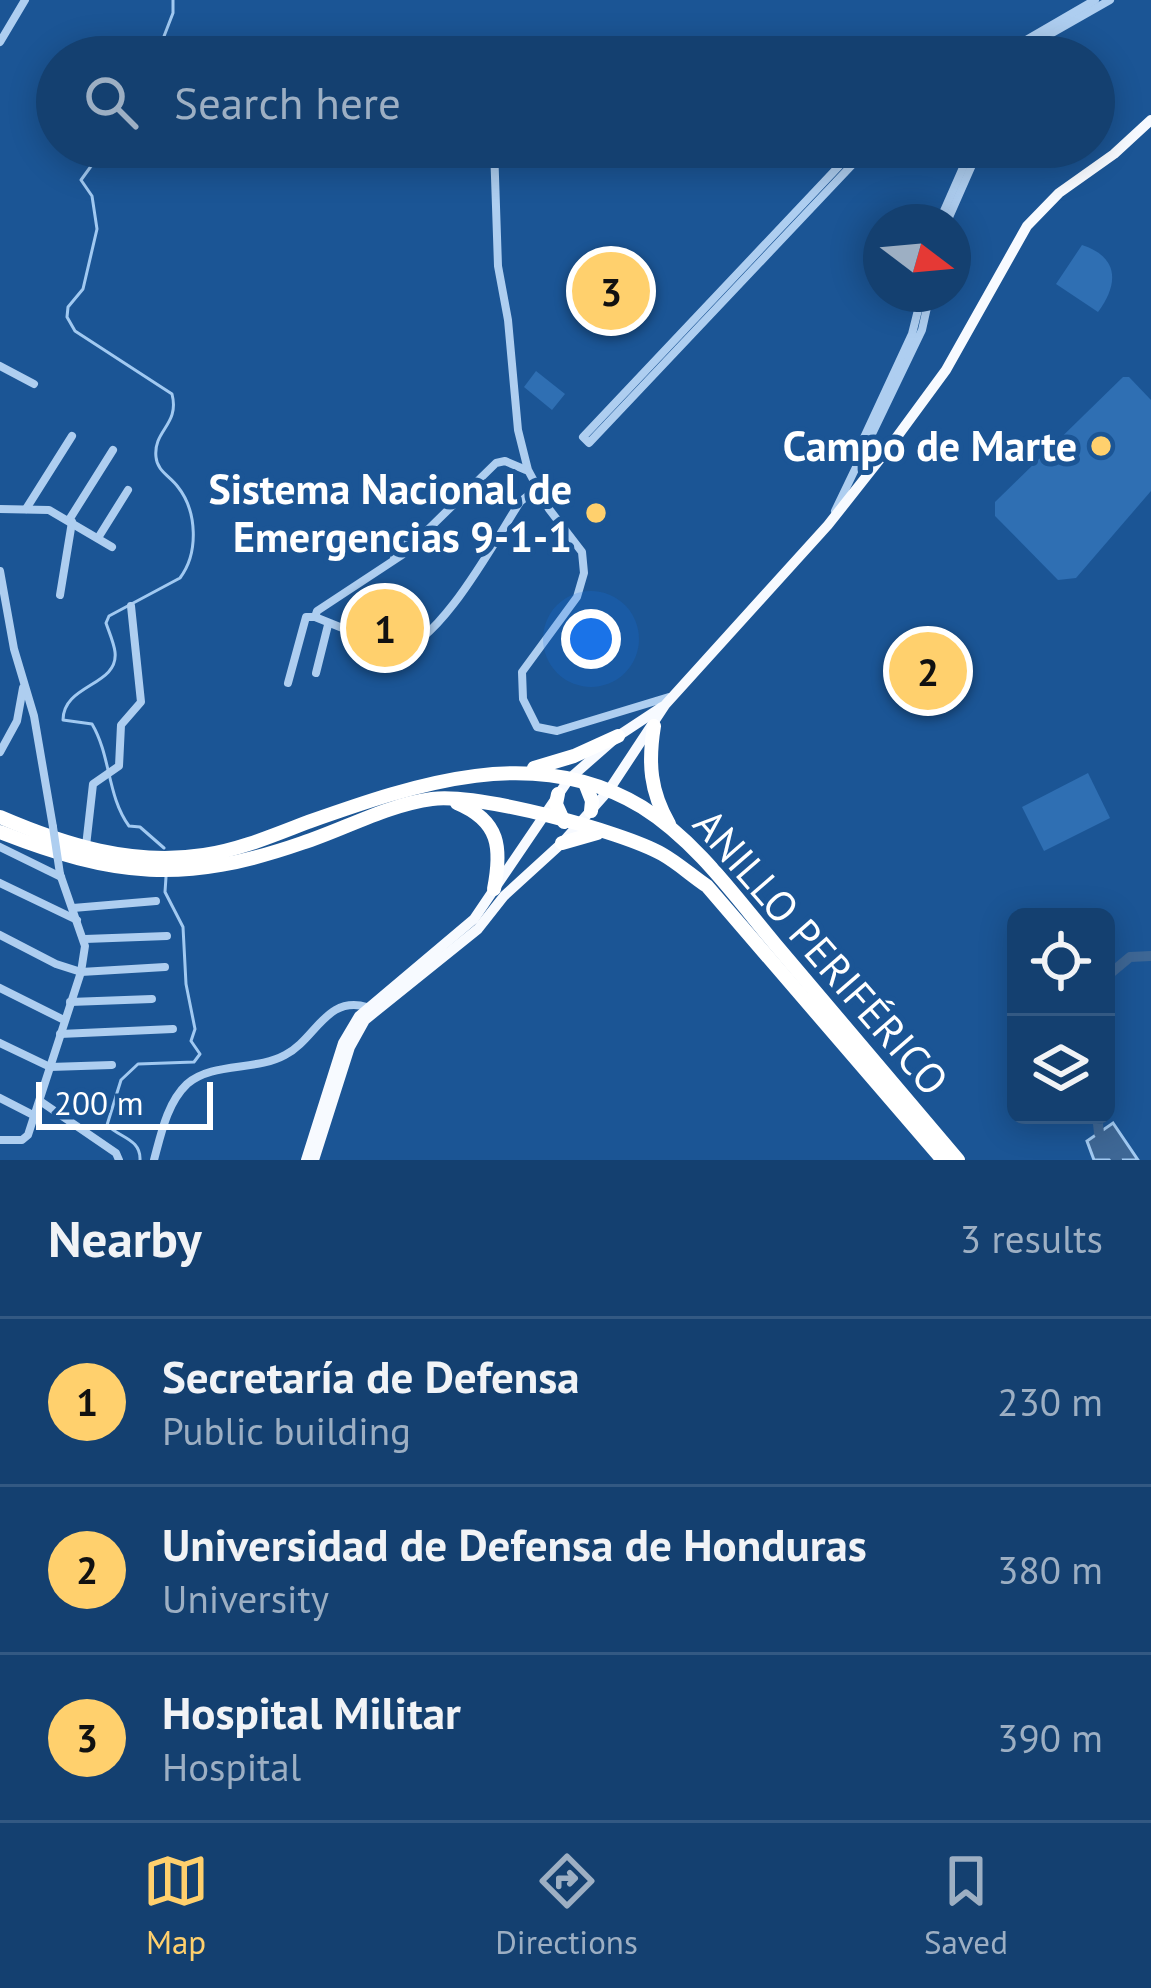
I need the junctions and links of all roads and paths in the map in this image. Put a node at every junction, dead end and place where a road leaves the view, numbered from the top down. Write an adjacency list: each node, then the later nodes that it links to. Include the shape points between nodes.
1 (26, 0): 6 (street)
2 (1095, 0): 4 (street)
3 (1110, 0): 5 (street)
4 (1040, 36)
5 (1044, 36)
6 (0, 42)
7 (1151, 121): 8 (main road)
8 (1115, 153)
9 (495, 168): 21 (street, via 497,266)
10 (838, 168): 11 (street, via 586,440)
11 (848, 168)
12 (967, 168): 14 (street)
13 (1094, 168): 22 (main road, via 1027,226 946,370)
14 (951, 204)
15 (920, 312): 20 (street)
16 (0, 366): 17 (street)
17 (34, 384)
18 (72, 436): 26 (street)
19 (112, 450): 27 (street)
20 (856, 465): 22 (main road); 28 (street)
21 (528, 470): 23 (street); 34 (street, via 512,458 493,459 392,558)
22 (868, 472): 28 (main road)
23 (537, 488): 35 (street, via 420,642 397,650); 39 (street, via 582,552 584,573 577,597 522,672 531,721 557,731)
24 (128, 490): 29 (street)
25 (0, 509): 26 (street)
26 (26, 509): 27 (street)
27 (70, 521): 29 (street); 32 (street)
28 (828, 525): 39 (main road)
29 (98, 538): 30 (street)
30 (112, 547)
31 (0, 572): 37 (street)
32 (60, 595)
33 (131, 606): 59 (street, via 141,702 122,725 116,770 93,784)
34 (316, 616): 35 (street); 38 (street, via 306,617)
35 (328, 625): 36 (street)
36 (316, 673)
37 (24, 680): 40 (street); 41 (street)
38 (288, 683)
39 (670, 700): 42 (main road); 43 (main road)
40 (34, 716): 41 (street); 62 (street, bridge)
41 (17, 721): 44 (street)
42 (654, 726): 47 (main road); 54 (highway, via 652,787)
43 (618, 736): 45 (highway); 46 (main road)
44 (0, 752)
45 (525, 771): 46 (highway, ANILLO PERIFÉRICO); 59 (highway, ANILLO PERIFÉRICO, via 474,774 203,856)
46 (577, 781): 47 (highway, ANILLO PERIFÉRICO); 48 (main road); 50 (highway, via 590,791)
47 (609, 790): 50 (main road); 54 (highway, ANILLO PERIFÉRICO)
48 (558, 794): 51 (main road); 53 (highway)
49 (447, 799): 51 (highway, ANILLO PERIFÉRICO); 55 (highway, ANILLO PERIFÉRICO, via 386,810 206,870 124,869); 64 (highway, via 469,808 495,836)
50 (591, 811): 53 (main road)
51 (542, 815): 53 (highway, ANILLO PERIFÉRICO); 60 (main road)
52 (0, 817): 59 (highway, ANILLO PERIFÉRICO)
53 (571, 824): 56 (highway, ANILLO PERIFÉRICO); 57 (main road)
54 (672, 828): 91 (highway, ANILLO PERIFÉRICO)
55 (0, 832)
56 (608, 834): 57 (highway); 90 (highway, ANILLO PERIFÉRICO, via 662,854 707,886)
57 (562, 843): 61 (main road)
58 (0, 847): 62 (street)
59 (86, 849)
60 (512, 860): 61 (main road, via 530,854); 64 (main road)
61 (532, 868): 89 (main road, via 478,929 365,1020)
62 (60, 875): 66 (street)
63 (0, 883): 67 (street)
64 (494, 889): 76 (main road, via 470,924)
65 (156, 901): 66 (street)
66 (73, 908): 67 (street)
67 (79, 920): 70 (street)
68 (0, 935): 72 (street)
69 (167, 936): 70 (street)
70 (85, 939): 72 (street)
71 (166, 967): 72 (street)
72 (81, 972): 75 (street)
73 (0, 988): 77 (street)
74 (152, 999): 75 (street)
75 (70, 1002): 77 (street)
76 (367, 1007): 88 (street, via 330,1011 299,1047 272,1062 188,1083 169,1109); 89 (main road, via 343,1043)
77 (64, 1020): 79 (street)
78 (173, 1029): 79 (street)
79 (60, 1034): 82 (street)
80 (0, 1043): 82 (street)
81 (112, 1065): 82 (street)
82 (50, 1067): 84 (street)
83 (0, 1098): 85 (street)
84 (40, 1101): 85 (street); 87 (street)
85 (35, 1117): 86 (street, via 22,1140)
86 (0, 1140)
87 (119, 1160)
88 (154, 1160)
89 (310, 1160)
90 (943, 1160)
91 (958, 1160)

